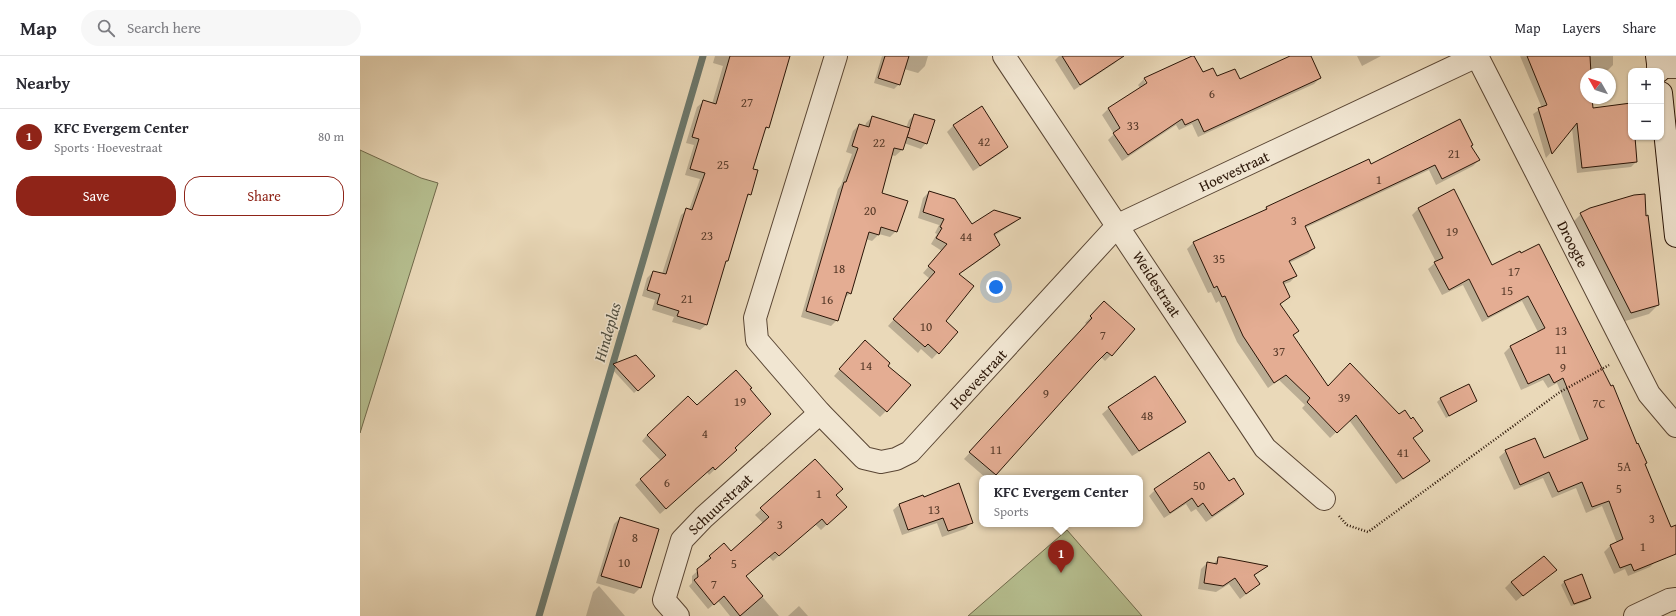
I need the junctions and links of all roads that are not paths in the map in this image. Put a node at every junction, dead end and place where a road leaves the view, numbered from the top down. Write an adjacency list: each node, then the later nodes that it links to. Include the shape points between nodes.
1 (836, 56): 7 (street, Hoevestraat, via 755,318 757,340)
2 (1004, 56): 5 (street, Weidestraat)
3 (1477, 56): 5 (street, Hoevestraat); 8 (street, Droogte, via 1649,394)
4 (1662, 104): 6 (street)
5 (1118, 225): 7 (street, Hoevestraat, via 910,452 896,460 881,462 864,458); 9 (street, Weidestraat, via 1265,448)
6 (1676, 236)
7 (820, 413): 11 (street, Schuurstraat, via 704,517 682,540 664,600)
8 (1676, 426)
9 (1324, 499)
10 (1676, 599): 12 (street)
11 (678, 616)
12 (1635, 616)

